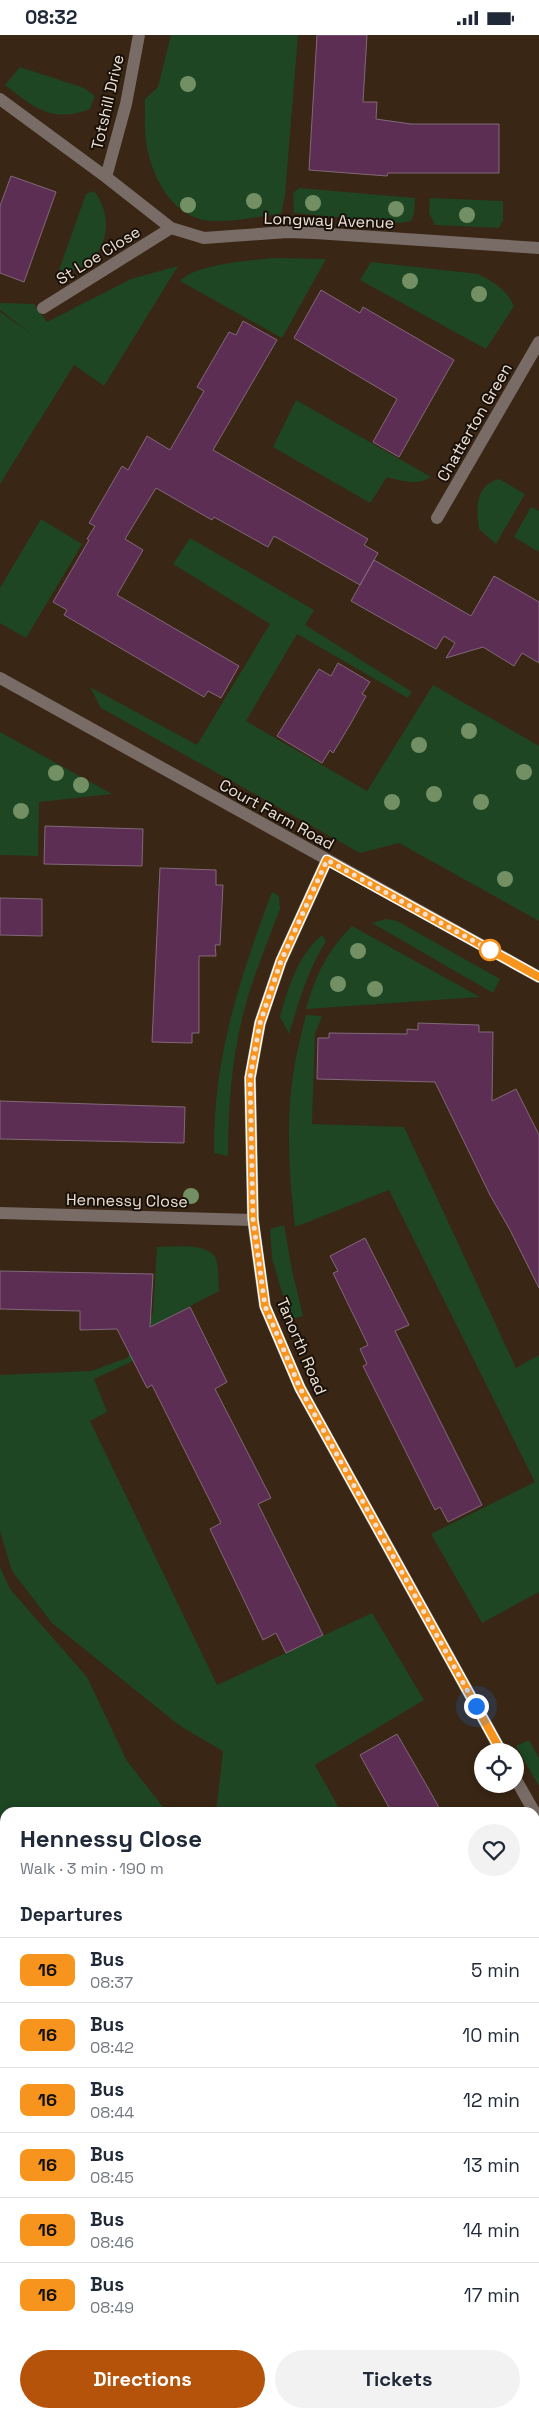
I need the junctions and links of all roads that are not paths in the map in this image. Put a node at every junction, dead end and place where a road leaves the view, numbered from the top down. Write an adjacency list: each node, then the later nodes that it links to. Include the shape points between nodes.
1 (139, 35): 3 (street, Totshill Drive, via 126,104)
2 (0, 99): 3 (street, Longway Avenue)
3 (106, 177): 4 (street, Longway Avenue)
4 (171, 229): 5 (street, Longway Avenue, via 204,238 286,232); 6 (street, St Loe Close)
5 (539, 248)
6 (43, 308)
7 (539, 342): 8 (street, Chatterton Green)
8 (438, 518)
9 (0, 679): 10 (street, Court Farm Road)
10 (327, 860): 11 (street, Court Farm Road); 13 (street, Tanorth Road, via 281,961 260,1023 250,1078)
11 (539, 977)
12 (0, 1213): 13 (street, Hennessy Close)
13 (253, 1219): 14 (street, Tanorth Road, via 265,1306 300,1388)
14 (497, 1743)
15 (524, 1793): 16 (street)
16 (532, 1807)

